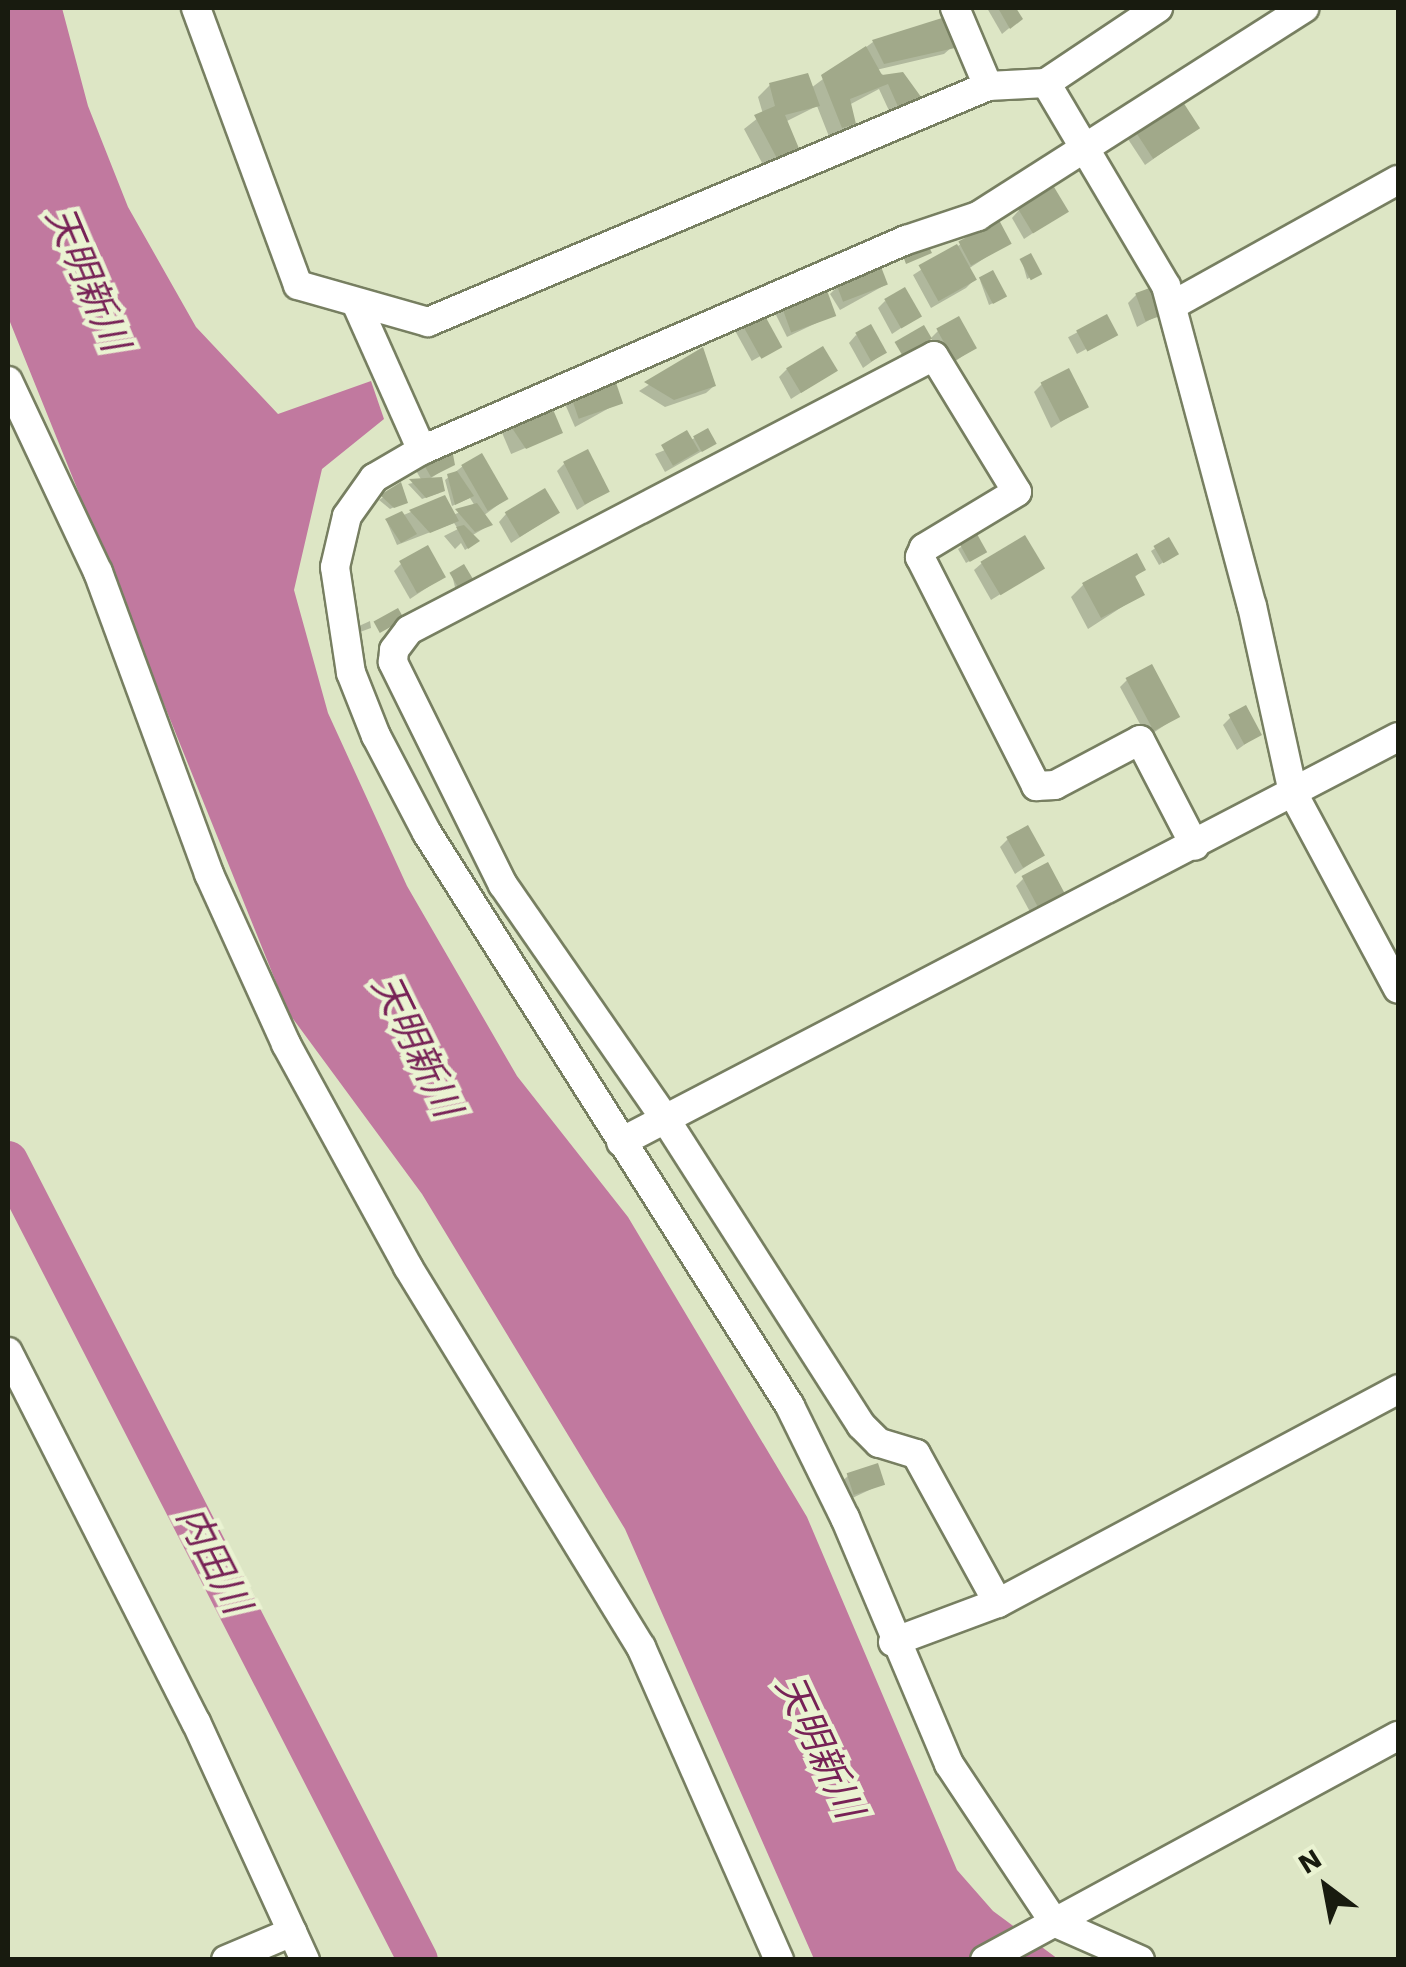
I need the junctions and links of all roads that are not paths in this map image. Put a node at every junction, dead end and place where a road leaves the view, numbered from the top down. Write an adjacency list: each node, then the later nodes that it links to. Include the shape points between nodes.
1 (196, 8): 9 (street, via 292,276 310,292)
2 (955, 8): 6 (street)
3 (1158, 8): 5 (street)
4 (1304, 8): 7 (street)
5 (1046, 83): 6 (street); 7 (street)
6 (988, 86): 9 (street, via 428,322)
7 (1086, 145): 10 (street); 12 (street, via 978,216 887,247)
8 (1398, 180): 10 (street)
9 (357, 305): 12 (street)
10 (1173, 305): 14 (street)
11 (8, 381): 28 (street, via 98,572 209,874 286,1044 408,1267 642,1647)
12 (422, 450): 18 (street, via 374,478 347,516 334,567 352,673 427,833)
13 (1398, 738): 14 (street)
14 (1293, 794): 15 (street); 16 (street)
15 (1195, 846): 17 (street); 17 (street, via 1140,740 1055,785 1036,786 920,557 924,548 1017,492 942,360 925,358 409,630 394,650 393,662 504,885)
16 (1398, 990)
17 (668, 1123): 18 (street); 21 (street, via 869,1436 916,1454)
18 (621, 1142): 22 (street, via 790,1406 845,1518)
19 (8, 1352): 25 (street, via 196,1722)
20 (1398, 1389): 21 (street)
21 (998, 1602): 22 (street)
22 (893, 1642): 24 (street, via 949,1764)
23 (1398, 1736): 24 (street)
24 (1054, 1922): 29 (street); 30 (street)
25 (292, 1932): 26 (street); 27 (street)
26 (226, 1960)
27 (305, 1960)
28 (779, 1960)
29 (985, 1960)
30 (1140, 1960)

